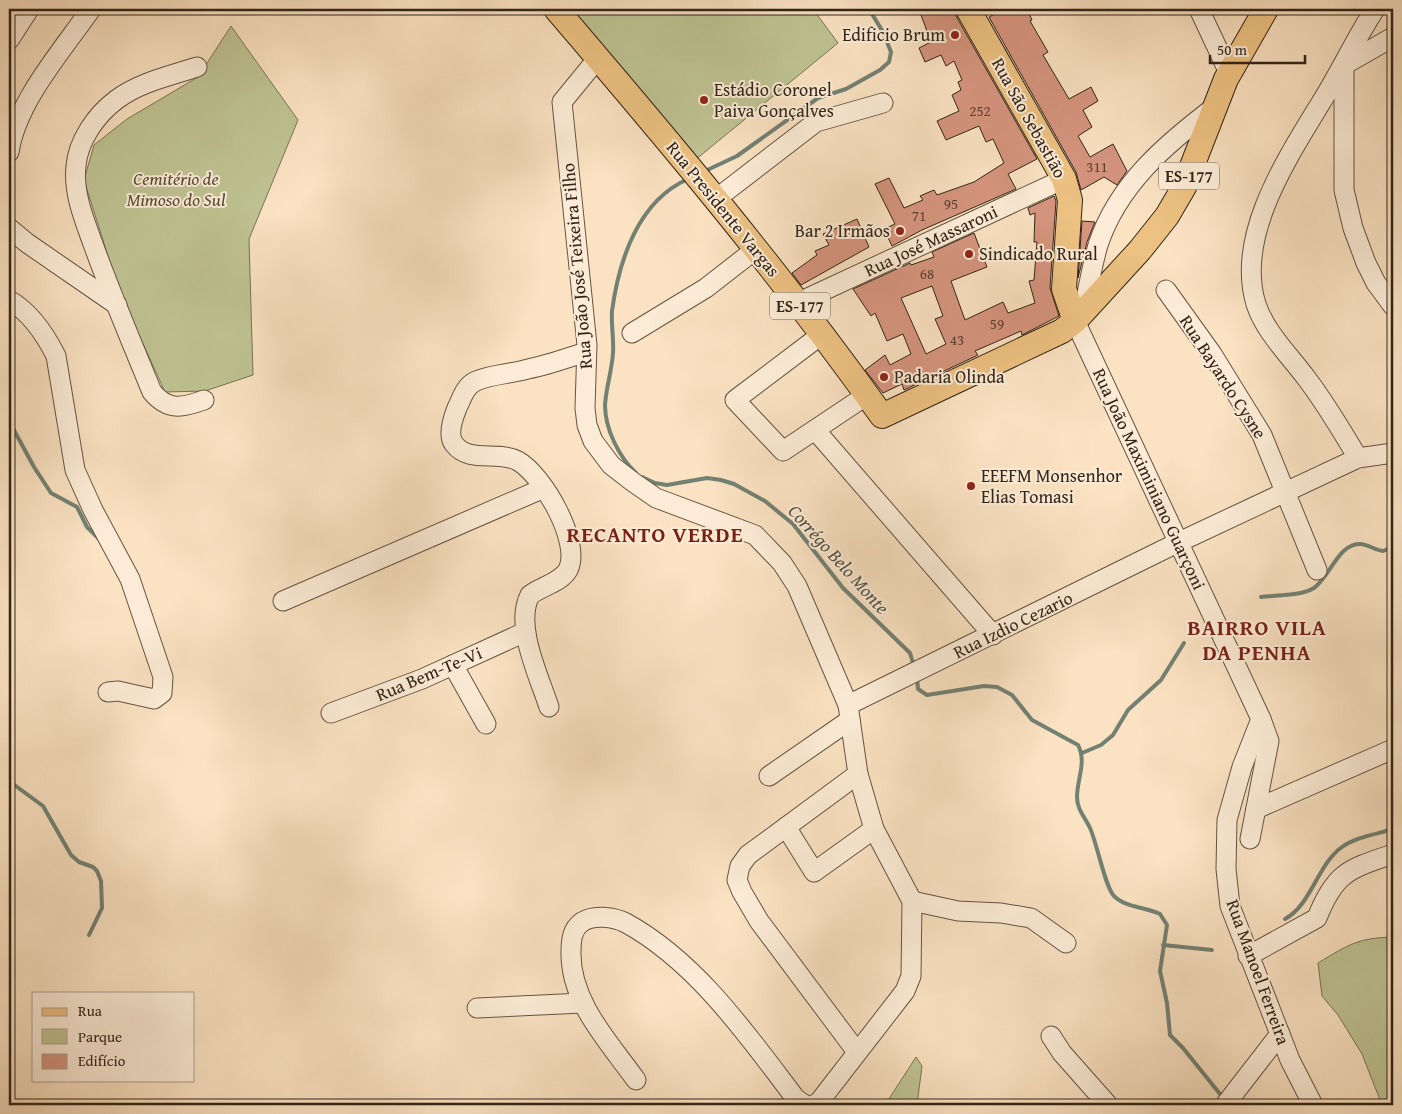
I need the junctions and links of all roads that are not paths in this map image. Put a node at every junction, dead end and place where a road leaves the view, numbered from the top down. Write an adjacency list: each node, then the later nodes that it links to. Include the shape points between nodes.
1 (29, 9): 9 (street)
2 (91, 9): 16 (street, via 33,93 18,121)
3 (556, 9): 10 (main road, Rua Presidente Vargas / ES-177)
4 (968, 9): 17 (main road, Rua São Sebastião)
5 (1199, 9): 13 (street)
6 (1266, 9): 13 (main road, ES-177)
7 (1375, 9): 11 (street)
8 (1393, 37): 11 (street)
9 (9, 40)
10 (598, 58): 18 (main road, Rua Presidente Vargas / ES-177); 29 (street, Rua João José Teixeira Filho, via 562,102)
11 (1344, 65): 25 (street, via 1344,190 1366,264); 34 (street, via 1287,161 1265,207 1250,264 1256,304 1270,331 1330,412)
12 (197, 67): 24 (street, via 140,86 116,100 96,119 80,148 76,190)
13 (1229, 73): 15 (main road, ES-177)
14 (883, 103): 18 (street, via 816,122)
15 (1216, 106): 26 (main road, ES-177, via 1184,187 1167,216); 26 (street, via 1139,172 1098,245)
16 (9, 152)
17 (1064, 179): 23 (street, Rua José Massaroni); 26 (main road, Rua São Sebastião, via 1070,200 1064,289)
18 (716, 199): 20 (main road, Rua Presidente Vargas / ES-177)
19 (9, 228): 24 (street, via 27,244)
20 (756, 250): 23 (main road, Rua Presidente Vargas / ES-177); 27 (street, via 706,288)
21 (1166, 290): 36 (street, Rua Bayardo Cysne, via 1246,406 1274,461)
22 (9, 300): 42 (street, via 32,319 56,356 75,470 130,578 163,677 162,693 154,700 118,691)
23 (798, 303): 28 (main road, Rua Presidente Vargas / ES-177)
24 (117, 305): 31 (street, via 152,392 161,403 174,407)
25 (1393, 306)
26 (1080, 315): 30 (main road, Rua Presidente Vargas / ES-177, via 1062,331 882,416); 46 (street, Rua João Maximiniano Guarçoni)
27 (632, 333)
28 (821, 335): 30 (main road, Rua Presidente Vargas / ES-177); 32 (street, via 735,400 783,451)
29 (586, 352): 35 (street, via 474,382 466,388 454,414 450,435 462,451 471,455 505,456 518,461); 45 (street, Rua João José Teixeira Filho, via 585,408 593,441 611,465 656,498 738,527 755,535 769,549 798,586)
30 (867, 395): 32 (street)
31 (204, 400)
32 (816, 431): 40 (street)
33 (1393, 453): 34 (street, Rua Izdio Cezario)
34 (1358, 458): 36 (street, Rua Izdio Cezario)
35 (544, 488): 38 (street); 39 (street, via 570,544 569,568 564,576 530,595 525,611)
36 (1285, 494): 37 (street, Rua Bayardo Cysne); 40 (street, Rua Izdio Cezario, via 1177,543)
37 (1317, 570)
38 (283, 602)
39 (525, 632): 41 (street, Rua Bem-Te-Vi); 43 (street)
40 (993, 634): 45 (street, Rua Izdio Cezario, via 901,681)
41 (454, 665): 44 (street, Rua Bem-Te-Vi); 47 (street)
42 (108, 692)
43 (549, 707)
44 (331, 713)
45 (849, 713): 49 (street, Rua João José Teixeira Filho); 50 (street, Rua Izdio Cezario)
46 (1261, 719): 51 (street, Rua João Maximiniano Guarçoni, via 1269,740); 58 (street, Rua Manoel Ferreira, via 1242,767 1227,820 1226,870 1230,906)
47 (486, 724)
48 (1393, 749): 51 (street)
49 (858, 774): 52 (street); 53 (street, Rua João José Teixeira Filho)
50 (769, 776)
51 (1256, 810): 54 (street, Rua João Maximiniano Guarçoni)
52 (786, 827): 53 (street, via 814,872); 63 (street, via 748,855 740,866 738,880 760,920)
53 (874, 829): 56 (street, Rua João José Teixeira Filho)
54 (1250, 839)
55 (1393, 854): 58 (street, via 1351,869 1327,894 1317,918)
56 (912, 901): 57 (street, via 958,911 1031,918); 63 (street, Rua João José Teixeira Filho, via 911,976 905,991)
57 (1066, 944)
58 (1248, 956): 61 (street, Rua Manoel Ferreira)
59 (583, 1003): 60 (street); 64 (street); 66 (street, via 574,983 571,963 574,929 593,918 625,922 680,963 710,993 796,1099)
60 (477, 1008)
61 (1280, 1034): 65 (street); 69 (street, Rua Manoel Ferreira)
62 (1051, 1036): 68 (street)
63 (858, 1052): 67 (street, Rua João José Teixeira Filho)
64 (636, 1080)
65 (1227, 1102)
66 (805, 1105)
67 (814, 1105)
68 (1108, 1105)
69 (1313, 1105)

